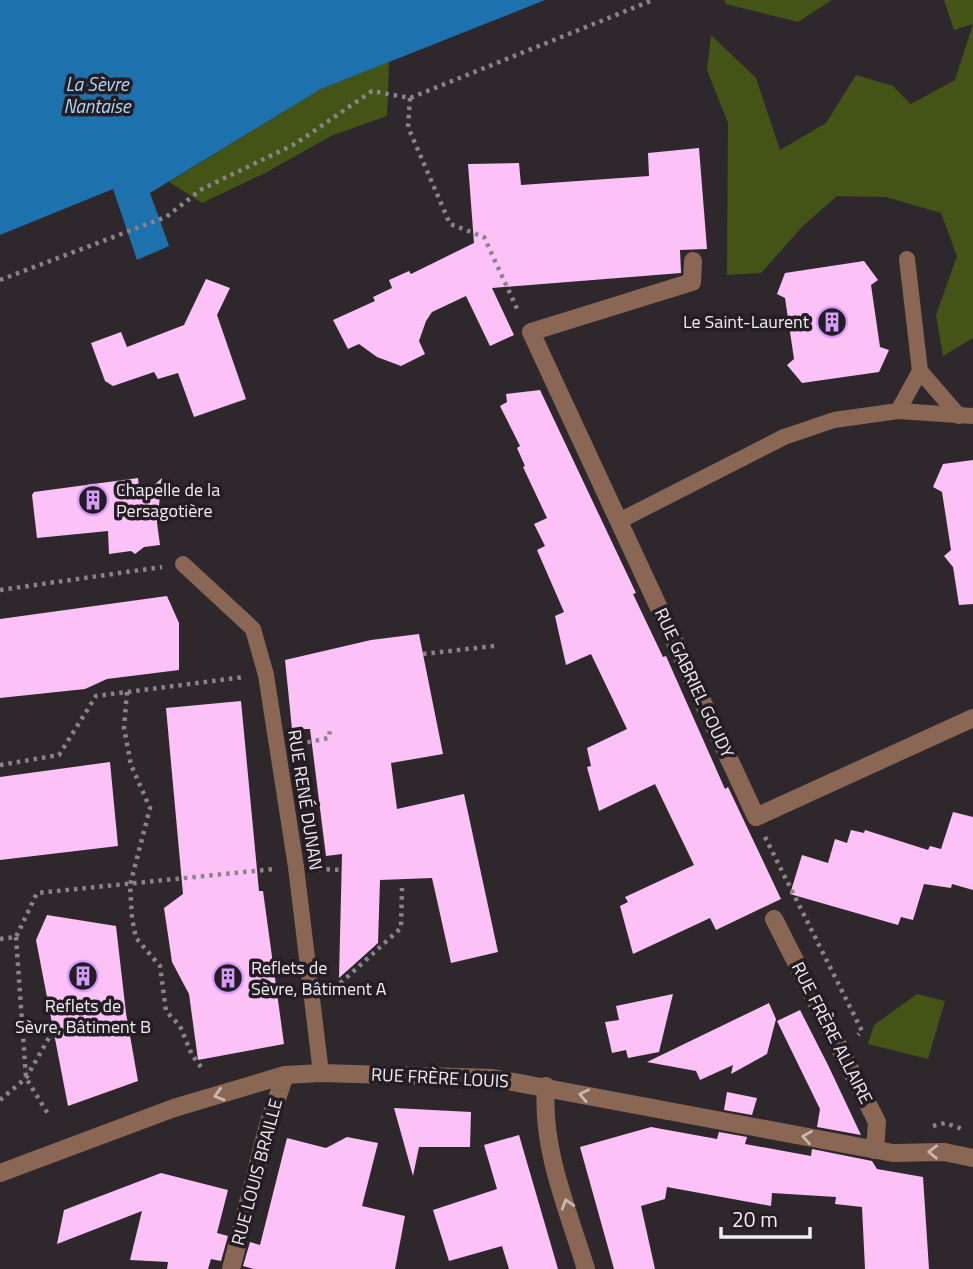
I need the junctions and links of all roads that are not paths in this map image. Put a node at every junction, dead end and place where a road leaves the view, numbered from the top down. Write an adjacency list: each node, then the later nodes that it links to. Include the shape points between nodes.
1 (906, 259): 3 (lane)
2 (693, 261): 6 (street, RUE GABRIEL GOUDY, via 692,282 531,332)
3 (920, 371): 4 (lane); 5 (lane)
4 (898, 411): 5 (lane); 6 (lane, via 834,420 784,437)
5 (966, 416)
6 (619, 521): 8 (street, RUE GABRIEL GOUDY, via 756,817)
7 (183, 564): 10 (lane, RUE RENÉ DUNAN, via 253,629 266,675)
8 (973, 718)
9 (774, 919): 13 (street, RUE FRÈRE ALLAIRE, via 877,1122)
10 (321, 1073): 11 (street, RUE FRÈRE LOUIS); 12 (street, RUE FRÈRE LOUIS, via 492,1077)
11 (285, 1075): 15 (street, RUE FRÈRE LOUIS, one-way to 15, via 174,1108); 16 (street, RUE LOUIS BRAILLE)
12 (546, 1087): 13 (street, RUE FRÈRE LOUIS, one-way to 12); 17 (street, one-way to 12, via 548,1143)
13 (874, 1150): 14 (street, RUE FRÈRE LOUIS, one-way to 13, via 944,1152)
14 (973, 1158)
15 (0, 1173)
16 (231, 1269)
17 (586, 1269)

